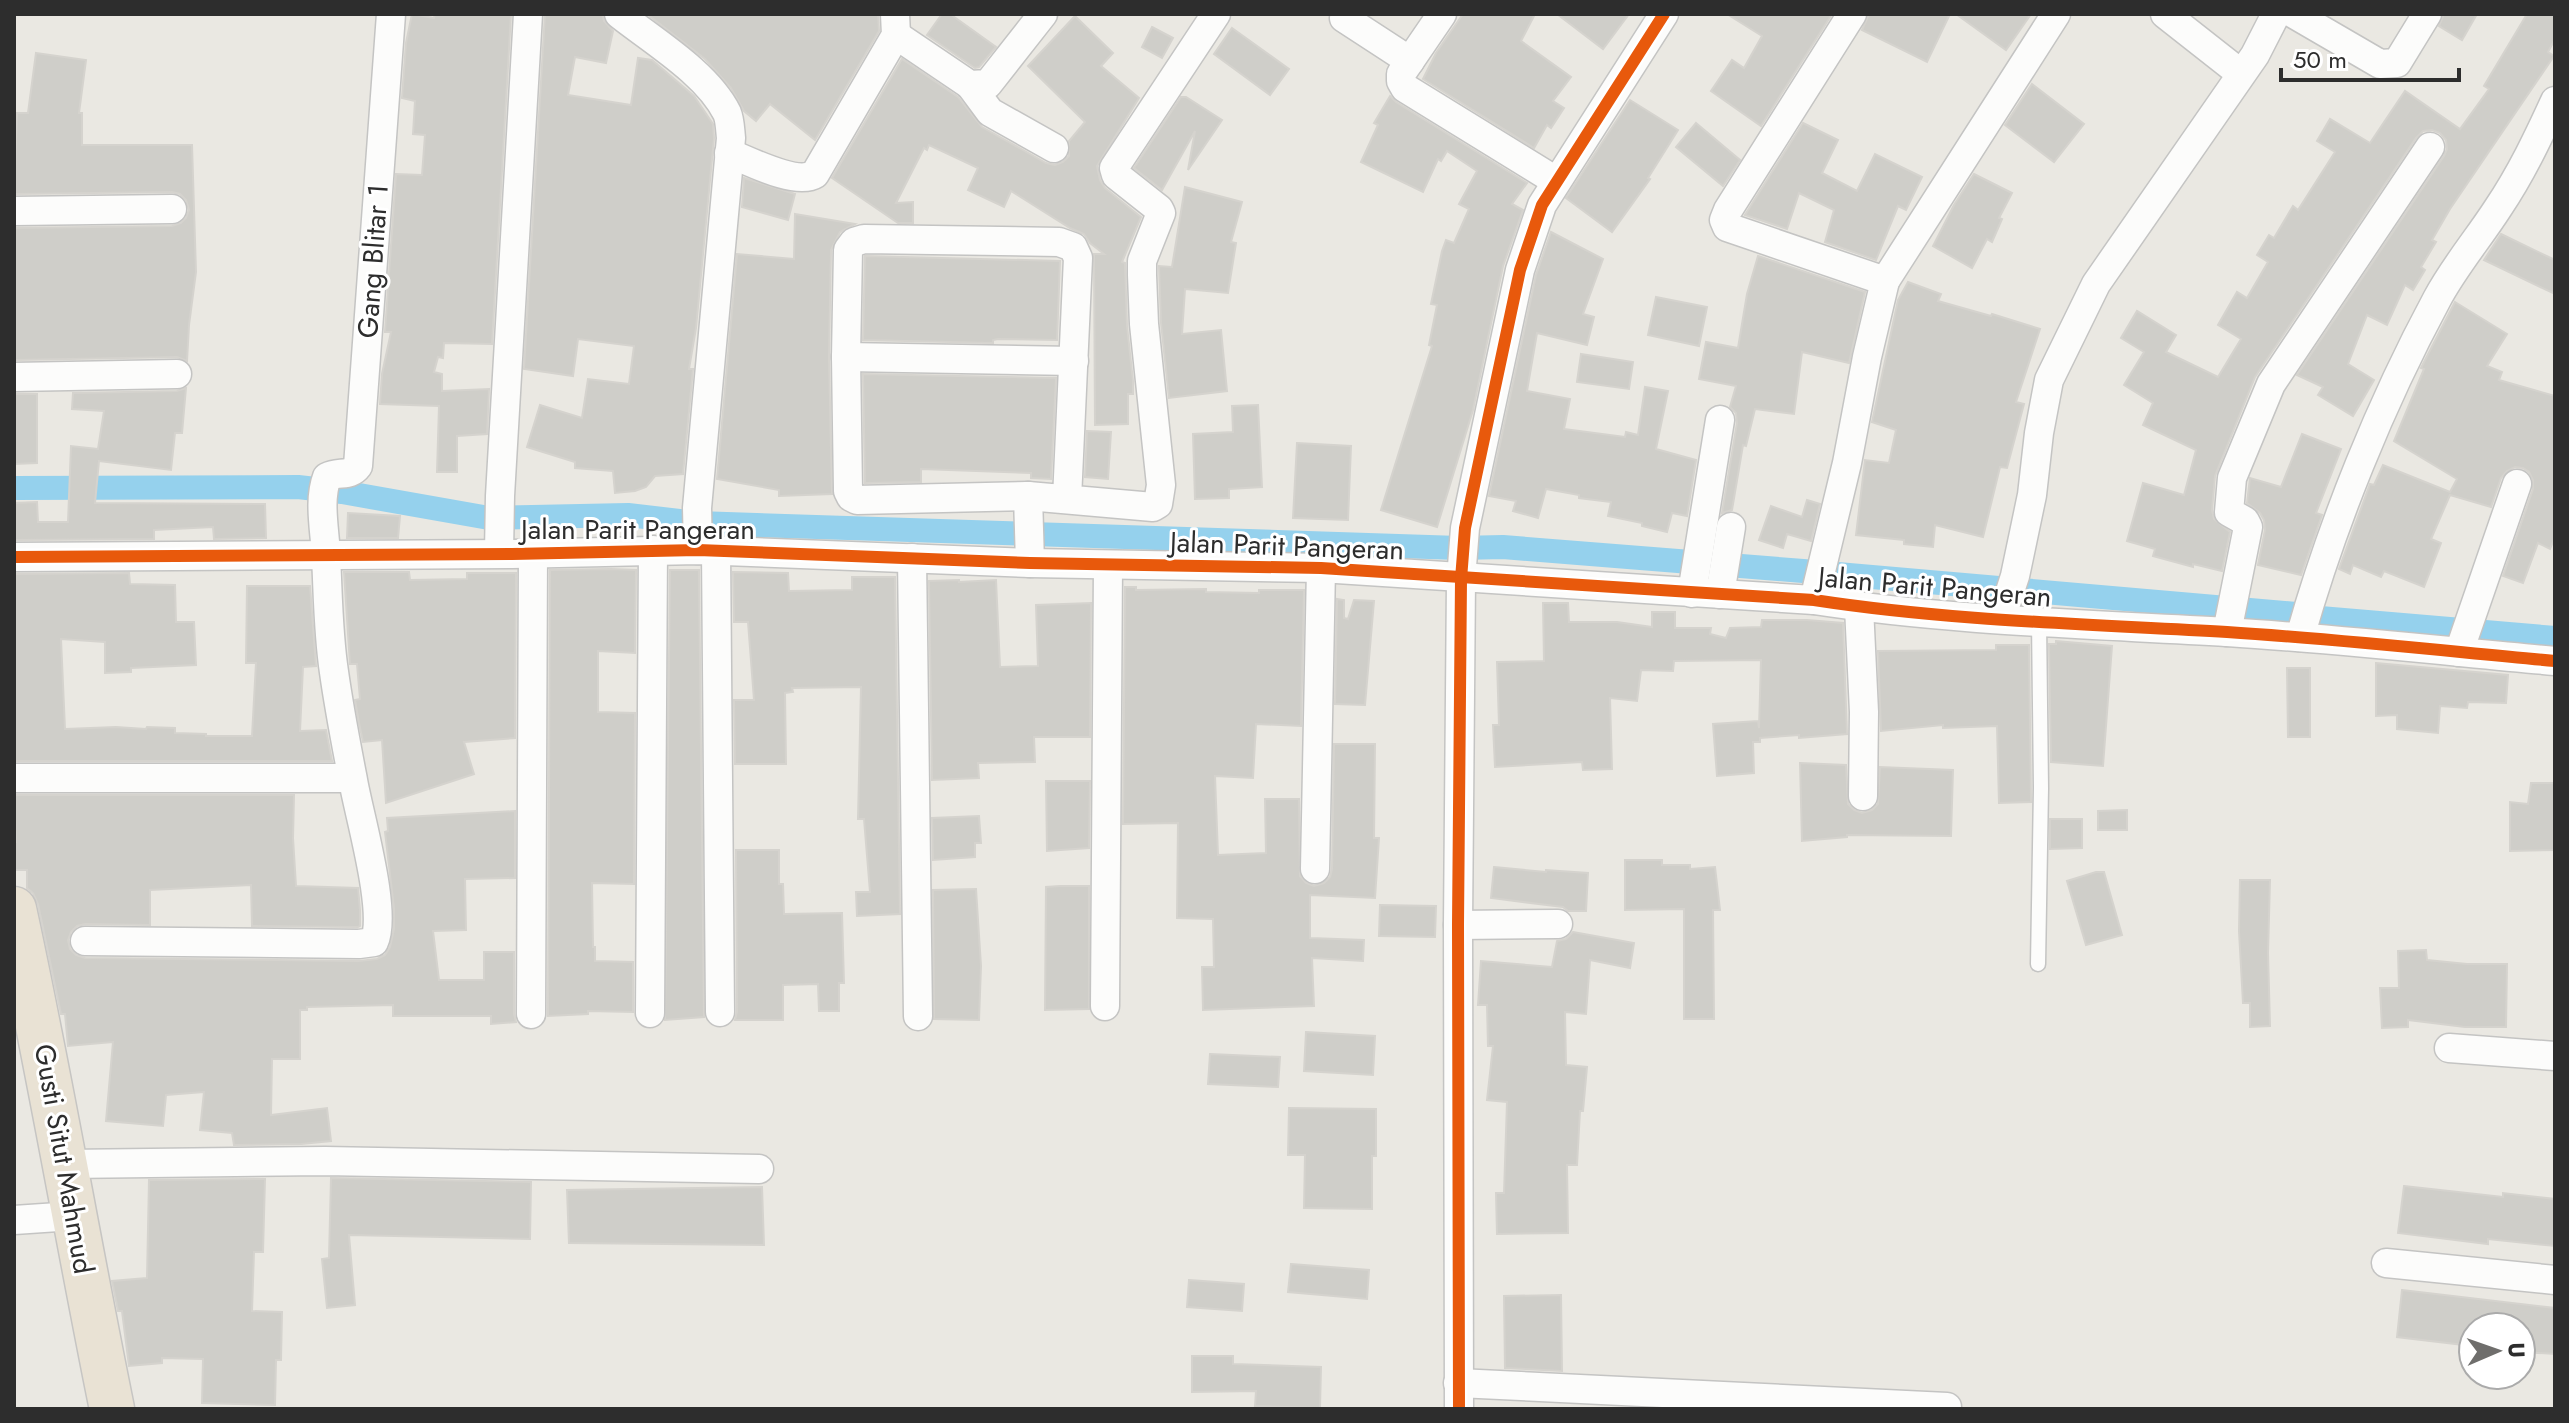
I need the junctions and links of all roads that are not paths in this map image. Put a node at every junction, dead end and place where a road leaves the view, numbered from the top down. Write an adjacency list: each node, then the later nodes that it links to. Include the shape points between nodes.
1 (391, 14): 39 (street, Gang Blitar 1, via 358,466 327,477)
2 (528, 14): 35 (street)
3 (619, 14): 22 (street, via 691,69 718,98 729,116)
4 (1043, 14): 18 (street, via 988,84)
5 (1216, 14): 33 (street, via 1114,168 1161,213 1142,261 1161,498 1153,507)
6 (1442, 14): 16 (street)
7 (1664, 14): 23 (street)
8 (1852, 14): 26 (street, via 1724,220 1727,227 1757,239)
9 (2056, 14): 26 (street)
10 (2165, 14): 17 (street)
11 (2276, 14): 17 (street)
12 (2294, 14): 13 (street, via 2388,65 2397,63)
13 (2427, 14)
14 (1344, 18): 16 (street)
15 (896, 24): 18 (street); 22 (street, via 815,174 802,179)
16 (1410, 61): 23 (street, via 1401,74 1405,88)
17 (2240, 73): 48 (street, via 2096,284 2049,380 2032,495)
18 (970, 85): 21 (street, via 990,112)
19 (2555, 101): 52 (street, via 2514,184 2438,297 2406,362 2332,536)
20 (2430, 147): 51 (street, via 2271,384 2232,478 2229,512 2248,527)
21 (1054, 148)
22 (729, 153): 36 (street, via 697,508)
23 (1556, 181): 45 (street, via 1520,270 1465,528)
24 (172, 209): 25 (street)
25 (14, 211)
26 (1885, 281): 47 (street)
27 (846, 357): 28 (street); 28 (street, via 848,250 854,242 1059,242 1073,247 1078,258); 34 (street, via 851,497)
28 (1074, 361): 33 (street)
29 (177, 374): 30 (street)
30 (14, 377)
31 (1720, 420): 46 (street)
32 (2517, 484): 53 (street)
33 (1067, 499): 34 (street)
34 (1029, 503): 41 (street)
35 (500, 545): 38 (street, Jalan Parit Pangeran); 39 (street, Jalan Parit Pangeran)
36 (704, 546): 37 (street, Jalan Parit Pangeran); 42 (street, Jalan Parit Pangeran); 65 (street)
37 (653, 550): 38 (street, Jalan Parit Pangeran); 66 (street)
38 (533, 553): 67 (street)
39 (326, 556): 40 (street, Jalan Parit Pangeran); 56 (street, via 333,670)
40 (14, 557)
41 (1031, 557): 42 (street, Jalan Parit Pangeran); 43 (street, Jalan Parit Pangeran)
42 (912, 558): 68 (street)
43 (1108, 565): 44 (street, Jalan Parit Pangeran); 64 (street)
44 (1321, 568): 45 (street, Jalan Parit Pangeran); 58 (street)
45 (1462, 572): 46 (street, Jalan Parit Pangeran); 61 (street)
46 (1692, 592): 47 (street, Jalan Parit Pangeran, via 1725,563)
47 (1816, 595): 49 (street, Jalan Parit Pangeran)
48 (2008, 599): 49 (street, Jalan Parit Pangeran); 50 (street, Jalan Parit Pangeran)
49 (1859, 607): 57 (street)
50 (2039, 621): 51 (street, Jalan Parit Pangeran); 63 (lane)
51 (2227, 632): 52 (street, Jalan Parit Pangeran)
52 (2300, 637): 53 (street, Jalan Parit Pangeran)
53 (2459, 652): 54 (street, Jalan Parit Pangeran)
54 (2555, 661)
55 (14, 778): 56 (street)
56 (352, 778): 62 (street, via 378,918 374,942)
57 (1863, 796)
58 (1315, 869)
59 (14, 909): 71 (highway, Gusti Situt Mahmud)
60 (1558, 924): 61 (street)
61 (1458, 925): 77 (street)
62 (85, 941)
63 (2038, 964)
64 (1105, 1006)
65 (720, 1012)
66 (650, 1013)
67 (531, 1014)
68 (918, 1016)
69 (2449, 1048): 70 (street)
70 (2555, 1056)
71 (66, 1164): 72 (street, via 325,1161); 73 (highway, Gusti Situt Mahmud)
72 (759, 1169)
73 (73, 1216): 74 (street); 79 (highway, Gusti Situt Mahmud)
74 (14, 1220)
75 (2386, 1263): 76 (street)
76 (2555, 1280)
77 (1458, 1396): 78 (street)
78 (1947, 1407)
79 (112, 1409)

